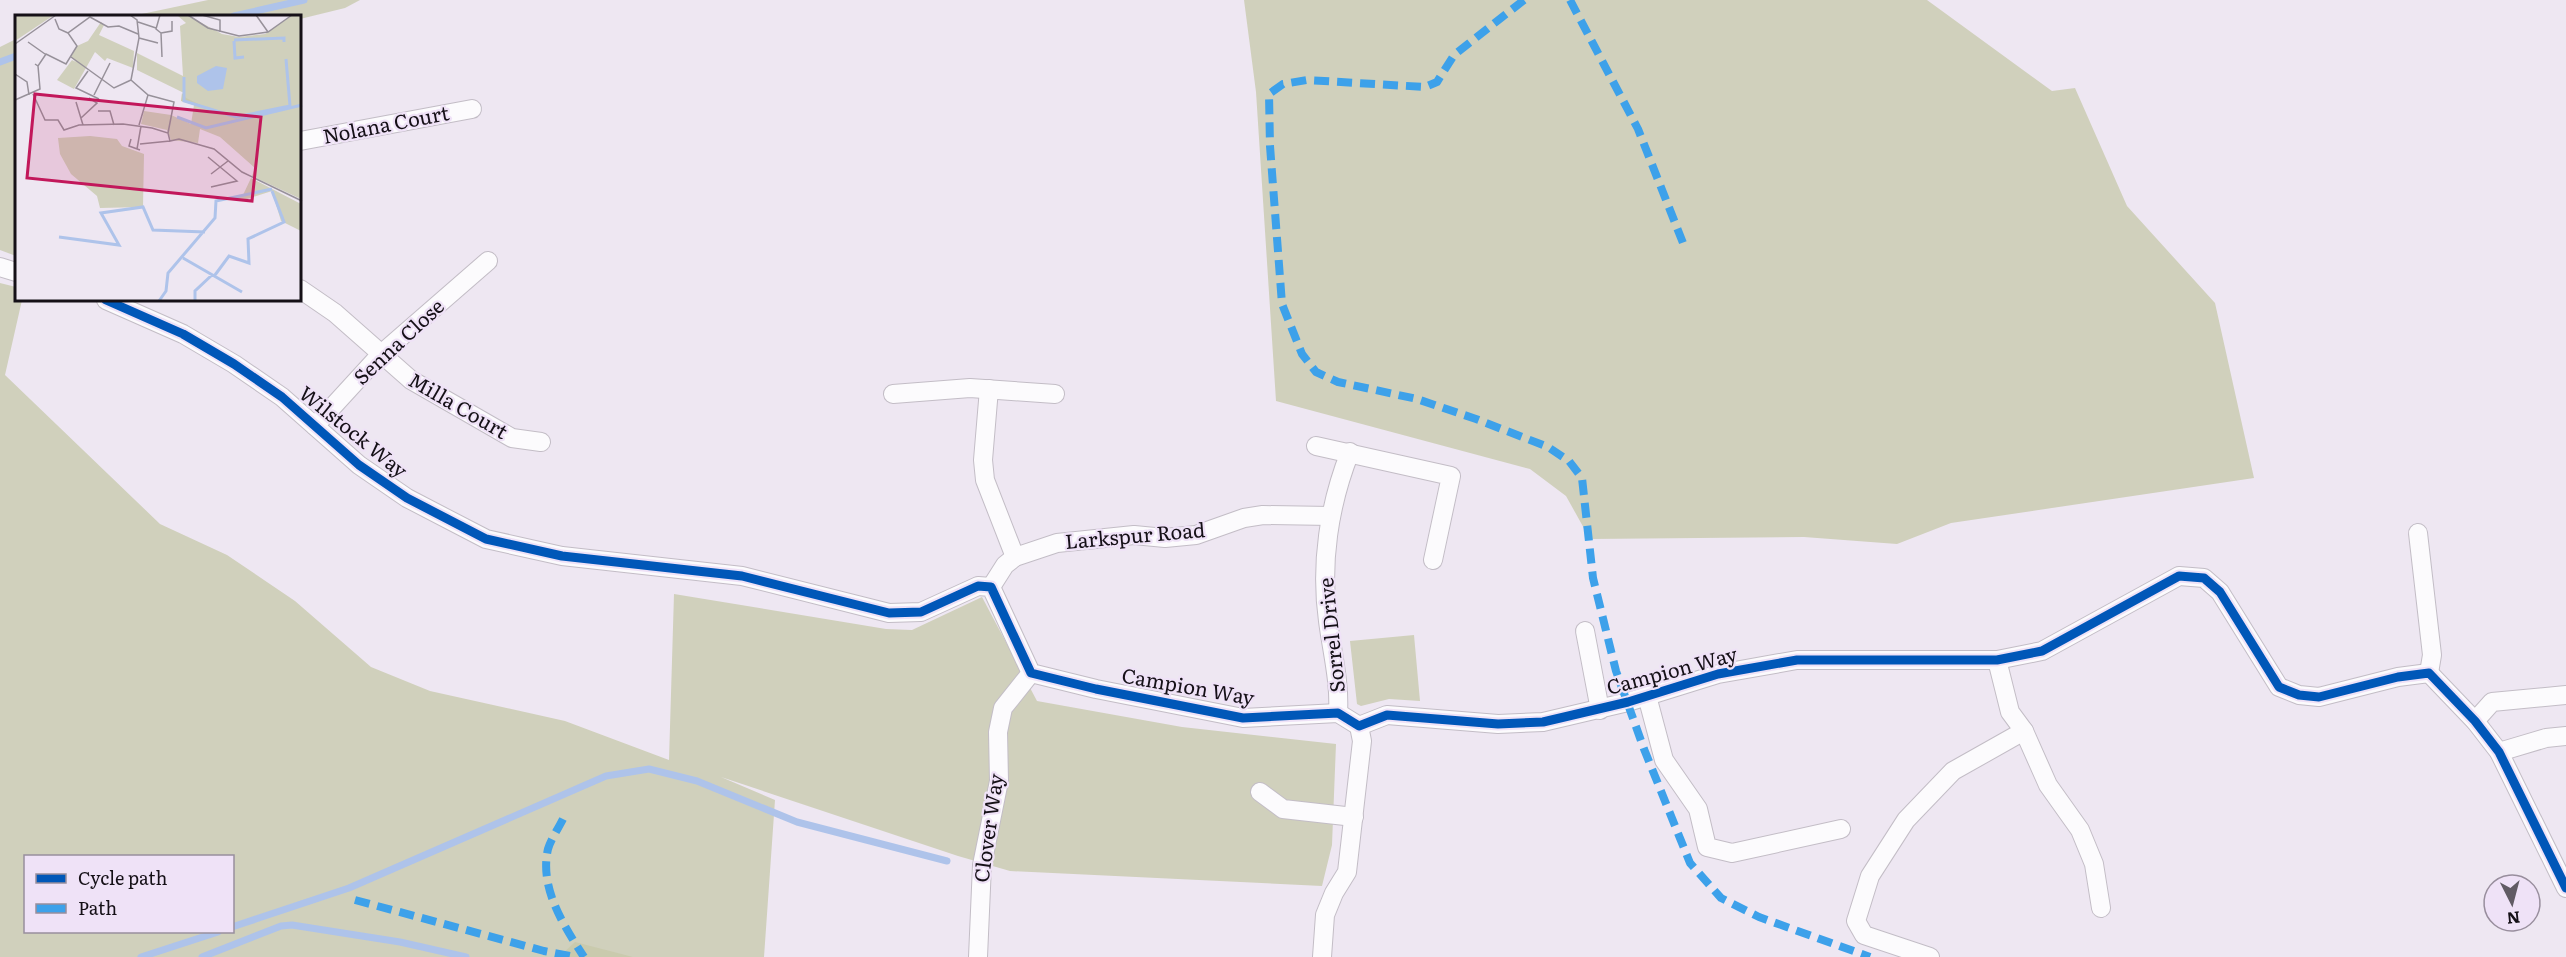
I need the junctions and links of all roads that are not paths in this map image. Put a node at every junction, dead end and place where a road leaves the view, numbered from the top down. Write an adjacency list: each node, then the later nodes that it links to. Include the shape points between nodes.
1 (472, 109): 2 (street, Nolana Court)
2 (302, 141)
3 (488, 261): 8 (street, Senna Close)
4 (0, 267): 5 (street)
5 (15, 272)
6 (302, 290): 8 (street, via 335,313)
7 (111, 302): 12 (street, Wilstock Way, via 183,334 234,363)
8 (380, 355): 12 (street, Senna Close); 13 (street, Milla Court, via 411,380 512,438)
9 (989, 389): 10 (street); 11 (street); 18 (street, via 985,480)
10 (893, 394)
11 (1055, 394)
12 (315, 426): 20 (street, Wilstock Way, via 359,465 407,498 486,538 562,556 742,576 889,613 921,612 978,586)
13 (541, 442)
14 (1316, 446): 15 (street)
15 (1350, 452): 16 (street, Sorrel Drive); 19 (street, via 1451,476)
16 (1331, 516): 18 (street, Larkspur Road, via 1263,515 1196,535 1087,539 1057,543); 28 (street, Sorrel Drive, via 1325,569)
17 (2418, 533): 24 (street, via 2432,655)
18 (1014, 557): 20 (street)
19 (1433, 560)
20 (991, 587): 23 (street)
21 (1585, 632): 27 (street)
22 (1997, 660): 24 (street, Campion Way, via 2042,651 2179,576 2204,578 2220,592 2279,687 2319,697); 26 (street, Campion Way, via 1797,660 1718,674); 31 (street, via 2010,712)
23 (1031, 673): 28 (street, Campion Way, via 1243,717); 39 (street, Clover Way, via 1003,708 998,732 999,781 982,865)
24 (2429, 673): 29 (street)
25 (2566, 695): 29 (street, via 2492,702)
26 (1647, 696): 27 (street, Campion Way); 36 (street, via 1664,760 1698,809 1707,847 1732,854)
27 (1600, 710): 30 (street, Campion Way, via 1519,724 1387,715)
28 (1338, 713): 30 (street)
29 (2475, 721): 33 (street)
30 (1359, 726): 35 (street, via 1362,741)
31 (2024, 730): 38 (street, via 2048,785 2080,830 2094,864); 41 (street, via 1953,771 1906,820 1869,876 1856,921 1864,935)
32 (2566, 736): 33 (street)
33 (2499, 752): 37 (street)
34 (1260, 792): 35 (street, via 1283,809)
35 (1354, 817): 40 (street, via 1347,872 1325,915)
36 (1841, 829)
37 (2566, 888)
38 (2101, 908)
39 (978, 957)
40 (1322, 957)
41 (1930, 957)

